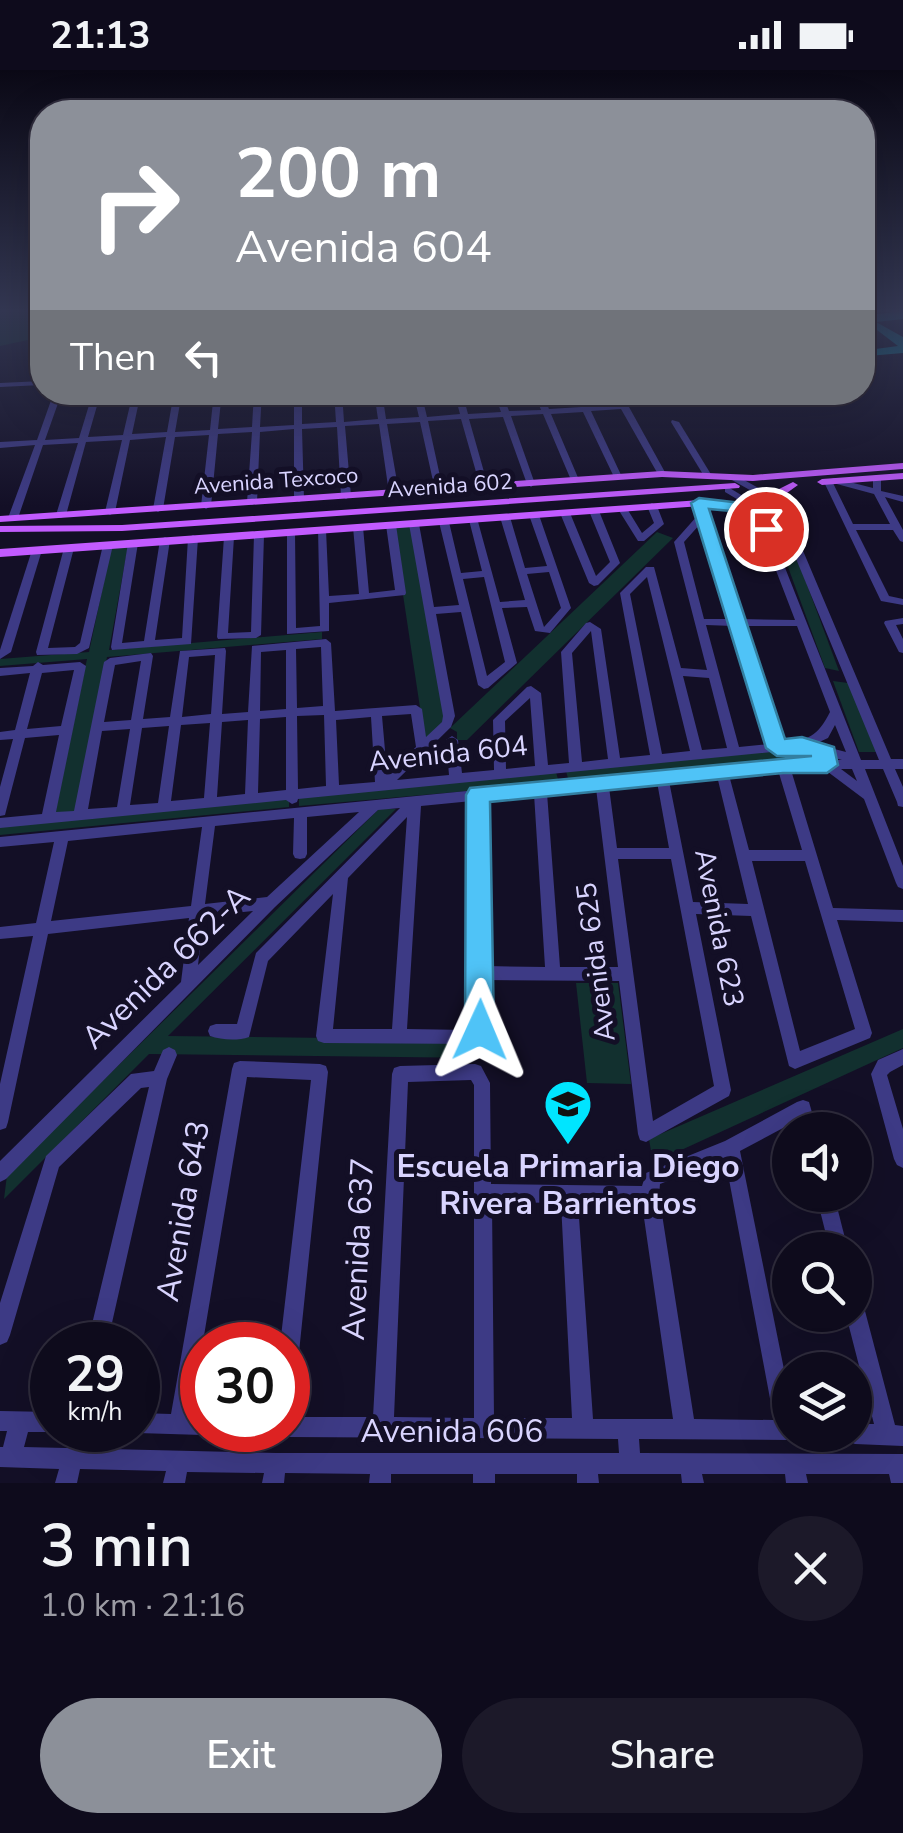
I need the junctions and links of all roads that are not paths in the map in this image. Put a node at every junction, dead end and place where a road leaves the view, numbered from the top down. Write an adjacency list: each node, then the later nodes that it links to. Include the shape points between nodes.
1 (30, 384): 2 (street)
2 (3, 385): 3 (street)
3 (0, 397)
4 (53, 405): 32 (street)
5 (93, 405): 31 (street)
6 (135, 405): 30 (street)
7 (176, 405): 29 (street)
8 (217, 405): 28 (street)
9 (257, 405): 27 (street)
10 (298, 405): 26 (street)
11 (339, 405): 25 (street)
12 (380, 405): 23 (street)
13 (420, 405): 22 (street)
14 (462, 405): 21 (street)
15 (502, 405): 20 (street)
16 (543, 405): 19 (street)
17 (584, 405): 18 (street)
18 (586, 409): 19 (street); 35 (street, via 624,408); 37 (street)
19 (545, 411): 20 (street); 39 (street)
20 (505, 414): 21 (street); 41 (street)
21 (465, 417): 22 (street); 44 (street)
22 (423, 419): 23 (street); 46 (street)
23 (382, 422): 25 (street); 48 (street)
24 (675, 422): 36 (street)
25 (340, 424): 26 (street); 49 (street)
26 (298, 427): 27 (street); 52 (street)
27 (256, 430): 28 (street); 55 (street)
28 (214, 432): 29 (street); 56 (street)
29 (171, 435): 30 (street); 58 (street)
30 (127, 438): 31 (street); 62 (street)
31 (84, 440): 32 (street); 65 (street)
32 (40, 443): 33 (street); 68 (street)
33 (0, 445)
34 (903, 471): 38 (main road, Avenida Texcoco); 42 (main road, Avenida 602); 45 (main road, Avenida 602)
35 (662, 474): 36 (main road, Avenida Texcoco); 37 (main road, Avenida Texcoco); 51 (main road)
36 (708, 476): 38 (main road, Avenida Texcoco)
37 (618, 478): 39 (main road, Avenida Texcoco)
38 (735, 478): 45 (street, Avenida Texcoco)
39 (576, 480): 41 (main road, Avenida Texcoco)
40 (831, 482): 42 (main road, Avenida 602); 43 (main road, Avenida 602); 73 (street)
41 (531, 484): 44 (main road, Avenida Texcoco); 50 (main road)
42 (877, 484): 53 (street, Avenida 602); 74 (street)
43 (793, 485): 45 (main road, Avenida 602); 54 (main road)
44 (484, 486): 46 (main road, Avenida Texcoco)
45 (754, 486): 47 (main road, Avenida 602); 51 (main road, Avenida 602); 54 (street, Avenida Texcoco)
46 (439, 490): 48 (main road, Avenida Texcoco)
47 (728, 490): 51 (main road, Avenida 602); 76 (street, via 752,502)
48 (396, 493): 49 (main road, Avenida Texcoco); 63 (main road); 64 (main road)
49 (346, 496): 52 (main road, Avenida Texcoco)
50 (586, 496): 51 (main road, Avenida 602); 64 (main road, Avenida 602)
51 (656, 497): 57 (main road, Avenida 602); 59 (main road, Avenida 602); 59 (street, via 660,524 644,538); 60 (main road, Avenida 602)
52 (300, 499): 55 (main road, Avenida Texcoco)
53 (903, 499)
54 (777, 501): 91 (street)
55 (252, 502): 56 (main road, Avenida Texcoco)
56 (206, 506): 58 (main road, Avenida Texcoco); 69 (main road)
57 (565, 507): 61 (main road, Avenida 602); 61 (street, via 594,583 615,564); 64 (main road, Avenida 602); 66 (main road, Avenida 602)
58 (158, 508): 62 (main road, Avenida Texcoco)
59 (624, 509): 61 (main road, Avenida 602)
60 (701, 509): 76 (main road, Avenida 602, via 735,506); 103 (street, via 679,540); 104 (street)
61 (594, 511)
62 (110, 512): 65 (main road, Avenida Texcoco)
63 (381, 513): 64 (main road, Avenida 602); 69 (main road, Avenida 602); 72 (main road); 79 (main road, Avenida 602)
64 (417, 514): 71 (main road, Avenida 602); 72 (main road, Avenida 602); 102 (street)
65 (61, 515): 68 (main road, Avenida Texcoco)
66 (537, 515): 67 (main road, Avenida 602); 92 (street)
67 (505, 517): 70 (main road, Avenida 602); 93 (street)
68 (6, 518)
69 (256, 519): 78 (main road, Avenida 602)
70 (474, 520): 71 (main road, Avenida 602); 94 (street)
71 (444, 522): 95 (street)
72 (391, 525): 75 (main road, Avenida 602); 96 (street, via 400,593)
73 (849, 526): 74 (street); 98 (street, via 887,601)
74 (896, 526): 83 (street)
75 (358, 527): 77 (main road, Avenida 602); 96 (street)
76 (766, 529): 90 (street)
77 (321, 530): 80 (main road, Avenida 602); 97 (street)
78 (0, 531): 79 (main road, Avenida 602)
79 (227, 531): 81 (main road, Avenida 602); 82 (main road); 108 (street)
80 (290, 532): 81 (main road, Avenida 602); 107 (street)
81 (259, 534): 108 (street, via 256,634)
82 (192, 538): 84 (main road); 109 (street)
83 (903, 539)
84 (166, 540): 85 (main road); 110 (street)
85 (132, 543): 86 (main road); 112 (street)
86 (108, 545): 87 (main road); 87 (street, via 82,648 41,652)
87 (69, 548): 88 (main road)
88 (37, 550): 89 (main road); 113 (street)
89 (0, 552)
90 (776, 552): 91 (street); 106 (street)
91 (798, 553): 119 (street)
92 (554, 569): 93 (street); 99 (street, via 566,610 543,632)
93 (520, 571): 99 (street)
94 (489, 574): 95 (street); 100 (street)
95 (457, 576): 101 (street)
96 (364, 596): 97 (street)
97 (324, 600): 107 (street, via 325,628)
98 (903, 602)
99 (531, 603): 100 (street)
100 (499, 605): 101 (street, via 511,664 484,685)
101 (464, 608): 102 (street)
102 (431, 610): 134 (street, via 450,716)
103 (701, 622): 104 (street); 117 (street)
104 (736, 622): 106 (street); 135 (street)
105 (899, 622): 111 (street)
106 (802, 623): 118 (street)
107 (291, 639): 120 (street); 123 (street, via 326,643); 124 (street, via 256,649)
108 (222, 644): 109 (street); 125 (street)
109 (185, 647): 110 (street); 126 (street)
110 (148, 650): 112 (street); 127 (street)
111 (903, 650)
112 (114, 653): 128 (street)
113 (2, 655)
114 (38, 666): 115 (street); 129 (street, via 79,664); 130 (street)
115 (1, 671)
116 (678, 672): 117 (street); 137 (street); 138 (street, via 650,569 625,591)
117 (714, 674): 136 (street)
118 (823, 678): 119 (street); 122 (street)
119 (850, 678): 141 (street)
120 (292, 712): 123 (street); 124 (street); 156 (street)
121 (376, 712): 123 (street); 134 (street, via 418,710); 152 (street)
122 (836, 712): 133 (street, via 824,735); 140 (street)
123 (329, 713): 155 (street)
124 (254, 715): 125 (street); 158 (street)
125 (215, 718): 126 (street); 161 (street)
126 (174, 721): 127 (street); 164 (street)
127 (137, 724): 128 (street); 165 (street)
128 (97, 727): 168 (street)
129 (68, 730): 130 (street); 169 (street)
130 (21, 734): 131 (street); 166 (street)
131 (0, 736)
132 (452, 740): 150 (street)
133 (802, 745): 135 (street, Avenida 604); 139 (street, Avenida 604)
134 (422, 748): 152 (street)
135 (777, 748): 136 (street, Avenida 604)
136 (734, 752): 137 (street, Avenida 604)
137 (697, 756): 138 (street, Avenida 604)
138 (658, 759): 142 (street, Avenida 604)
139 (826, 759): 140 (street, Avenida 604); 143 (street, Avenida 604); 159 (street)
140 (856, 762): 141 (street, Avenida 604); 159 (street)
141 (894, 763): 162 (street)
142 (615, 764): 144 (street, Avenida 604); 144 (street, via 593,625 566,650)
143 (783, 765): 147 (street, Avenida 604); 177 (street)
144 (576, 767): 145 (street, Avenida 604)
145 (559, 769): 146 (street, Avenida 604); 153 (street)
146 (542, 770): 148 (street, Avenida 604); 148 (street, via 531,690 499,720)
147 (722, 771): 149 (street, Avenida 604); 178 (street)
148 (500, 774): 150 (street, Avenida 604)
149 (662, 776): 151 (street, Avenida 604); 174 (street, Avenida 623)
150 (456, 779): 152 (street, Avenida 604)
151 (602, 782): 153 (street, Avenida 604); 176 (street, Avenida 625)
152 (382, 786): 155 (street, Avenida 604)
153 (564, 786): 154 (street, Avenida 604)
154 (540, 789): 157 (street, Avenida 604); 190 (street)
155 (333, 791): 156 (street, Avenida 604)
156 (292, 794): 158 (street, Avenida 604); 167 (street)
157 (478, 795): 160 (street, Avenida 604); 189 (street)
158 (251, 798): 161 (street, Avenida 604)
159 (870, 798): 180 (street)
160 (415, 801): 163 (street, Avenida 604); 179 (street); 194 (street)
161 (210, 802): 164 (street, Avenida 604)
162 (903, 802)
163 (375, 805): 167 (street, Avenida 604); 181 (street, Avenida 662-A)
164 (164, 807): 165 (street, Avenida 604)
165 (123, 811): 168 (street, Avenida 604)
166 (0, 812)
167 (297, 813): 170 (street, Avenida 604); 175 (street)
168 (80, 815): 169 (street, Avenida 604)
169 (48, 818): 171 (street, Avenida 604)
170 (210, 822): 172 (street, Avenida 604); 184 (street)
171 (0, 823)
172 (62, 836): 173 (street, Avenida 604); 187 (street)
173 (0, 842)
174 (676, 853): 176 (street); 182 (street, Avenida 623)
175 (300, 854)
176 (611, 854): 191 (street, Avenida 625)
177 (808, 855): 178 (street); 185 (street)
178 (744, 856): 183 (street)
179 (342, 874): 193 (street, via 261,958 243,1032); 194 (street, via 324,1036)
180 (902, 875)
181 (270, 904): 184 (street); 192 (street, Avenida 662-A)
182 (687, 908): 183 (street); 200 (street, Avenida 623, via 723,1090)
183 (757, 910): 185 (street, via 795,1060 864,1033)
184 (198, 911): 187 (street); 192 (street)
185 (827, 914): 186 (street)
186 (903, 916)
187 (42, 928): 188 (street); 198 (street)
188 (0, 932)
189 (480, 974): 190 (street); 194 (street, via 477,1037)
190 (554, 974): 191 (street)
191 (625, 974): 200 (street, Avenida 625)
192 (188, 984): 203 (street, Avenida 662-A)
193 (216, 1031)
194 (399, 1038)
195 (169, 1054): 197 (street)
196 (903, 1058): 202 (street, via 879,1074)
197 (159, 1079): 207 (street); 211 (street, via 136,1080 52,1162)
198 (0, 1122)
199 (772, 1125): 201 (street)
200 (646, 1134)
201 (731, 1147): 206 (street, via 652,1179); 212 (street)
202 (903, 1159)
203 (0, 1172)
204 (482, 1192): 205 (street); 218 (street, Avenida 637, via 480,1074 400,1074); 219 (street)
205 (569, 1194): 206 (street); 220 (street)
206 (650, 1194): 222 (street)
207 (102, 1322)
208 (196, 1322): 209 (street, Avenida 643, via 240,1069 320,1072)
209 (292, 1322)
210 (862, 1332): 224 (street)
211 (0, 1335)
212 (772, 1352)
213 (180, 1413): 216 (street, Avenida 643)
214 (10, 1421): 225 (street)
215 (160, 1424): 216 (street)
216 (178, 1424)
217 (310, 1426): 218 (street, Avenida 606)
218 (383, 1427): 219 (street, Avenida 606)
219 (484, 1428): 220 (street, Avenida 606)
220 (583, 1428): 221 (street, Avenida 606)
221 (627, 1429): 222 (street, Avenida 606); 228 (street)
222 (685, 1429): 223 (street, Avenida 606)
223 (772, 1430)
224 (895, 1436)
225 (6, 1457): 226 (street, Avenida 606)
226 (72, 1459): 227 (street, Avenida 606); 236 (street)
227 (178, 1460): 230 (street, Avenida 606); 237 (street)
228 (631, 1464): 233 (street, Avenida 606); 234 (street, Avenida 606)
229 (901, 1470): 235 (street, Avenida 606)
230 (274, 1473): 231 (street, Avenida 606)
231 (380, 1473): 232 (street, Avenida 606)
232 (484, 1473): 233 (street, Avenida 606)
233 (587, 1473)
234 (692, 1473): 235 (street, Avenida 606)
235 (795, 1473)
236 (66, 1483)
237 (174, 1483)

